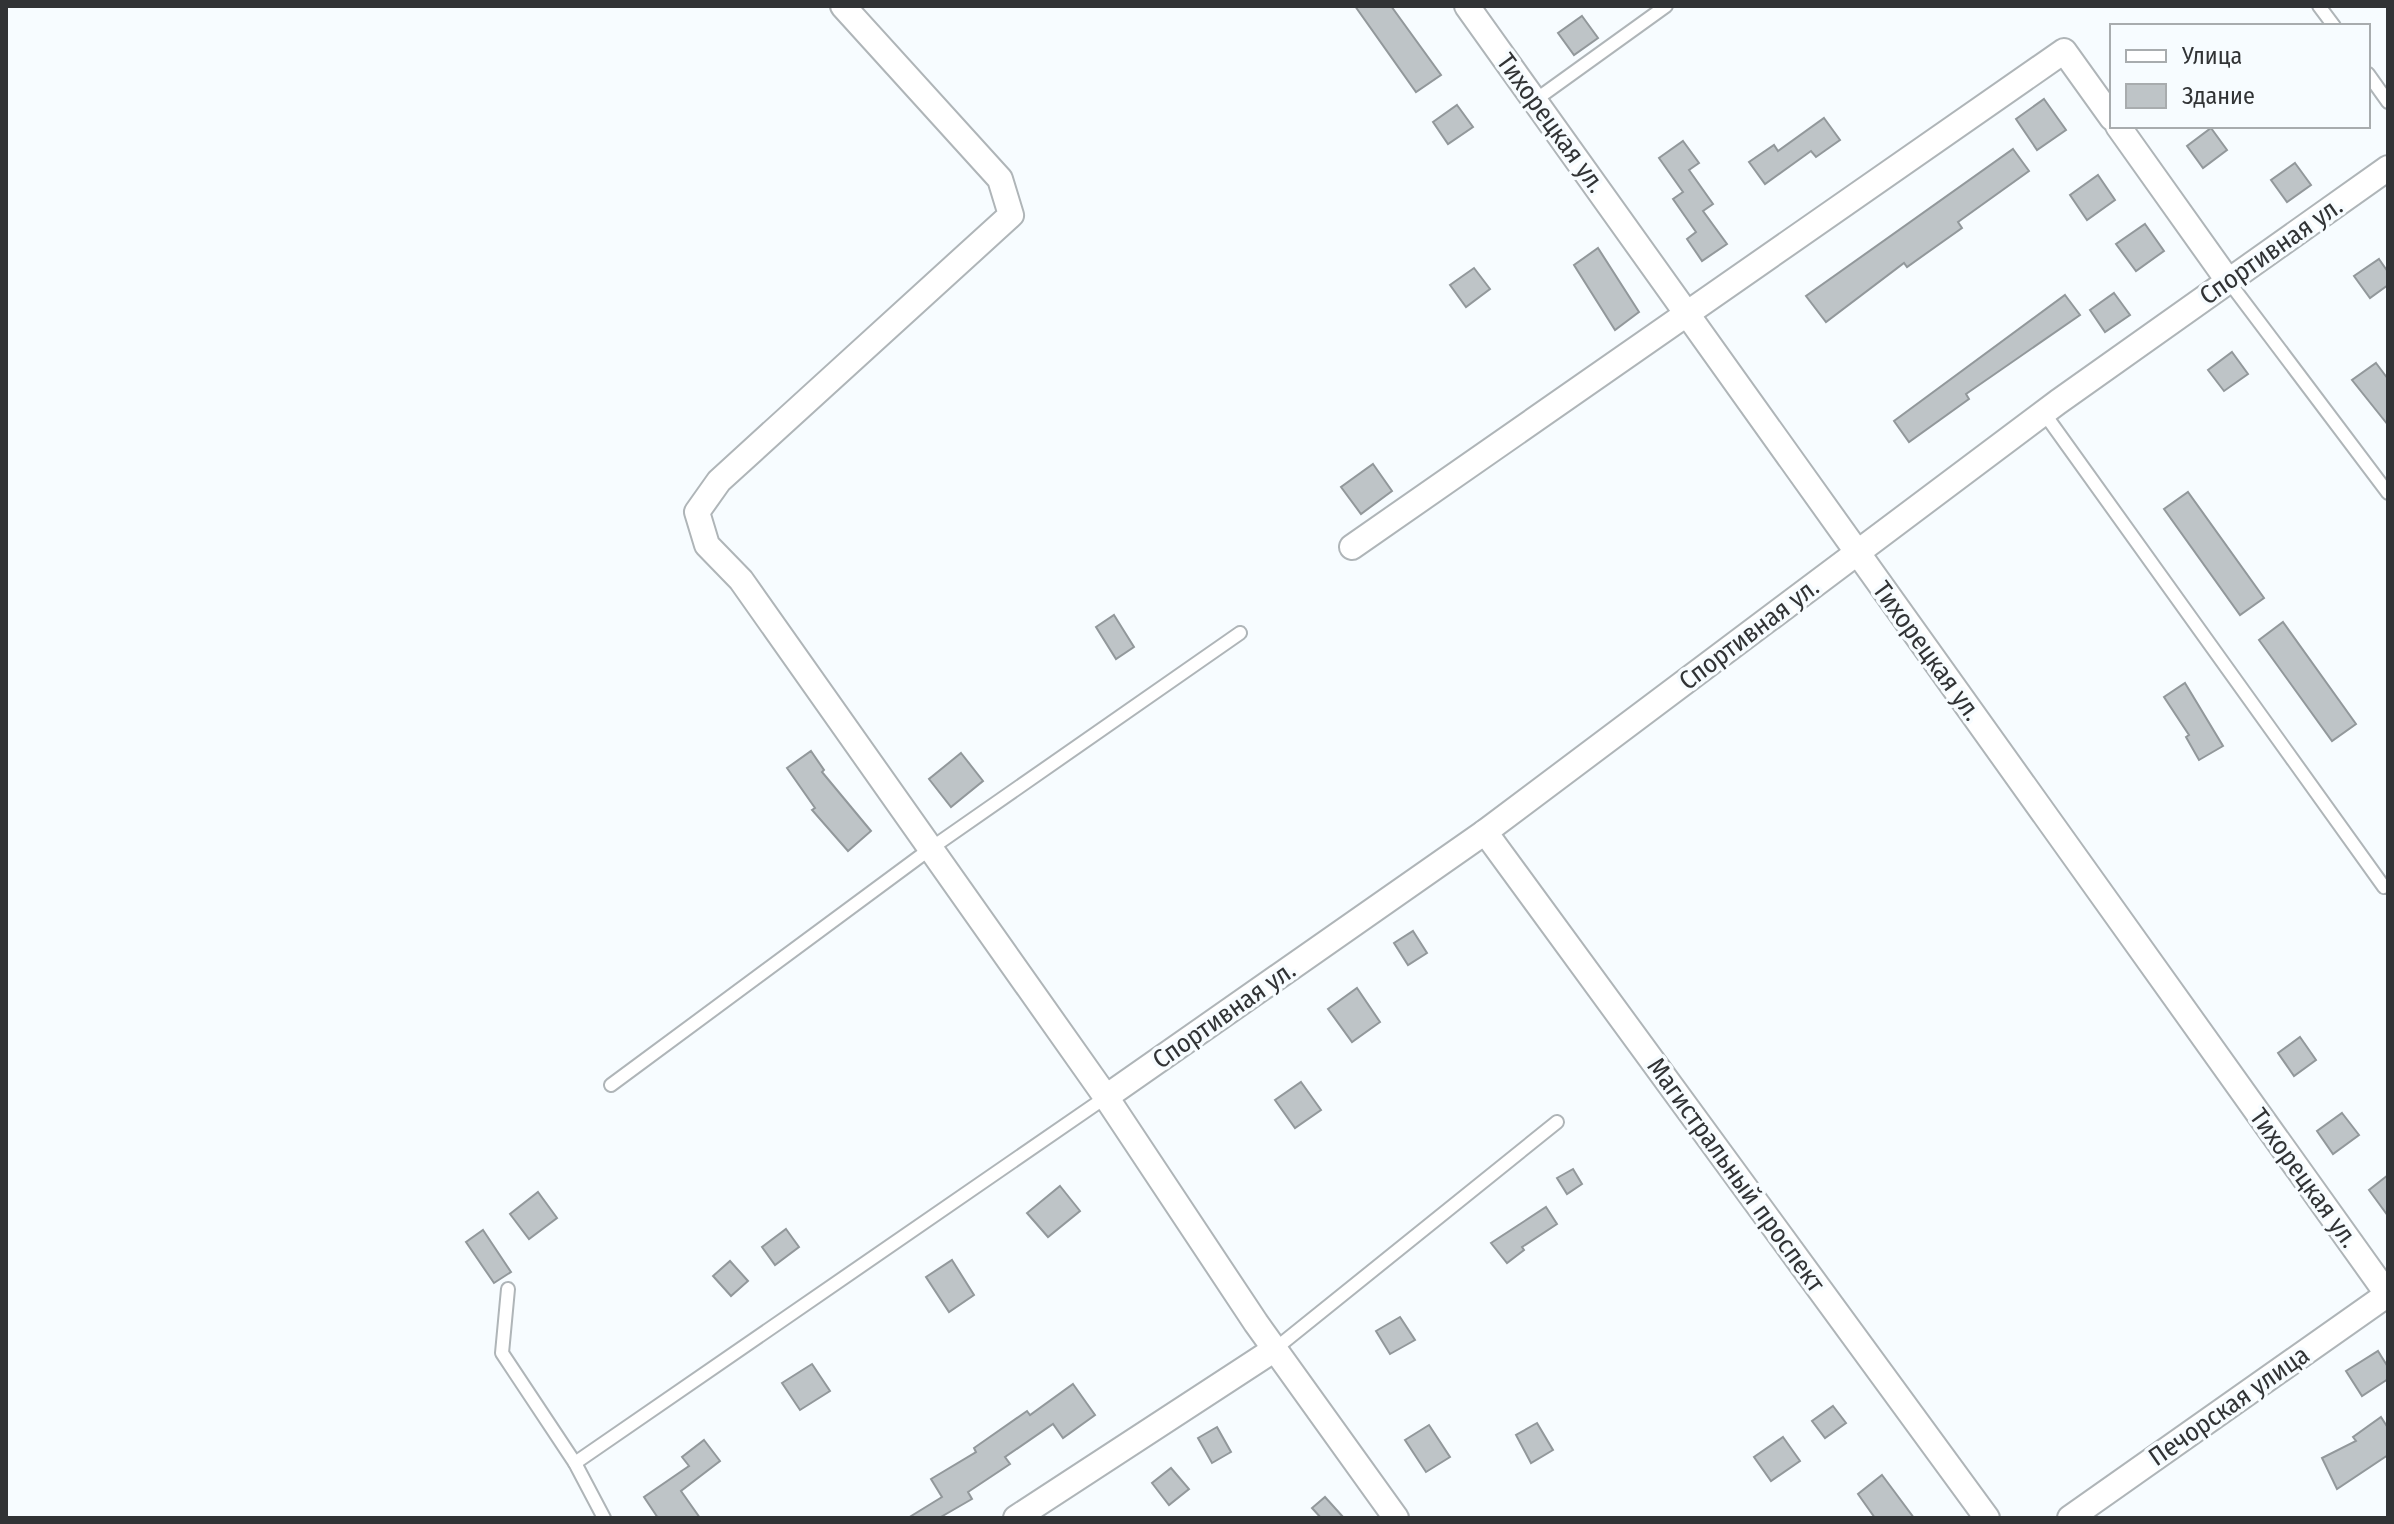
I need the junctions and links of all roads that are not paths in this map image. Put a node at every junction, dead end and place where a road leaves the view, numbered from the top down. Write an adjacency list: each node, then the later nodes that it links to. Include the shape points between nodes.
1 (843, 6): 20 (street, via 1000,179 1011,215 719,481 697,512 707,545 741,580)
2 (1467, 6): 7 (street, Тихорецкая ул.)
3 (1666, 6): 7 (lane)
4 (2319, 6): 5 (lane)
5 (2332, 24)
6 (2370, 77): 8 (lane)
7 (1534, 101): 13 (street, Тихорецкая ул.)
8 (2388, 102)
9 (2110, 115): 13 (street, via 2064,51)
10 (2119, 128): 12 (street)
11 (2388, 168): 12 (street, Спортивная ул.)
12 (2229, 282): 14 (street, Спортивная ул.); 15 (lane)
13 (1687, 314): 16 (street); 17 (street, Тихорецкая ул.)
14 (2044, 413): 17 (street, Спортивная ул.); 21 (lane, via 2384,887)
15 (2388, 493)
16 (1352, 547)
17 (1857, 553): 19 (street, Спортивная ул.); 26 (street, Тихорецкая ул.)
18 (1240, 633): 20 (lane)
19 (1485, 832): 23 (street, Спортивная ул.); 32 (street, Магистральный проспект)
20 (930, 849): 22 (lane); 23 (street)
21 (2388, 885)
22 (611, 1085)
23 (1106, 1097): 27 (street); 28 (lane)
24 (1557, 1122): 27 (lane)
25 (508, 1289): 28 (lane, via 502,1353)
26 (2388, 1295): 33 (street, Печорская улица)
27 (1275, 1349): 30 (street); 31 (street)
28 (575, 1463): 29 (lane)
29 (604, 1518)
30 (1016, 1518)
31 (1396, 1518)
32 (1987, 1518)
33 (2070, 1518)

